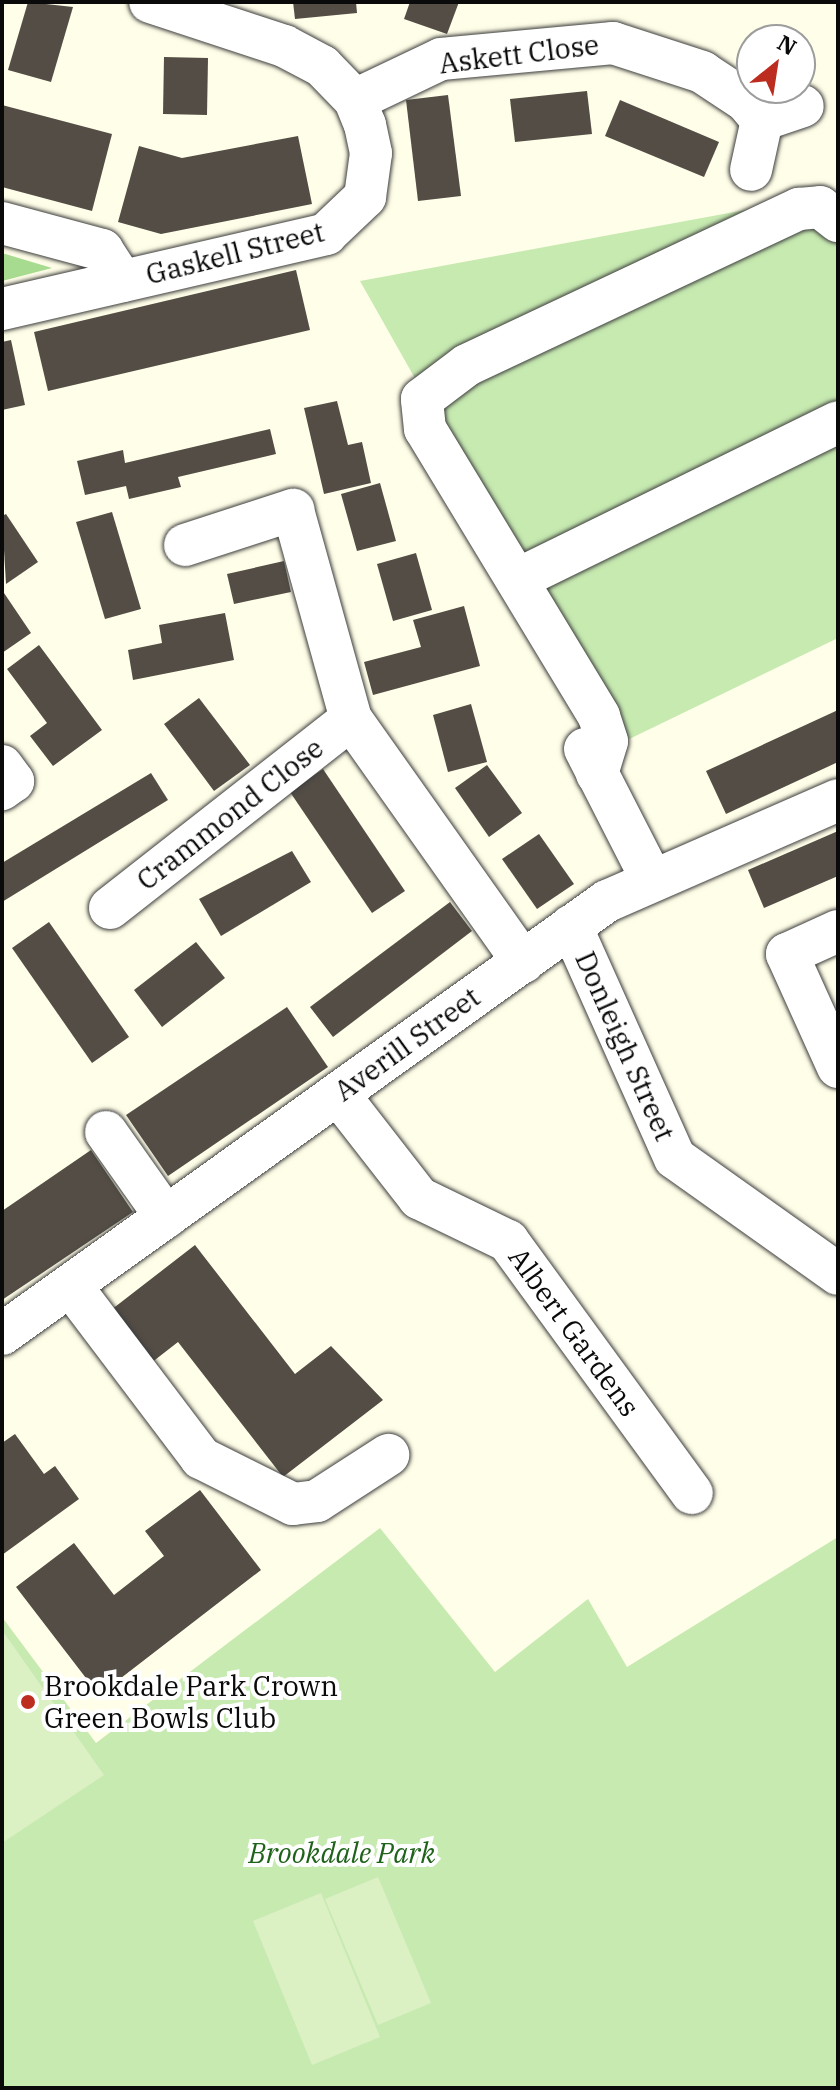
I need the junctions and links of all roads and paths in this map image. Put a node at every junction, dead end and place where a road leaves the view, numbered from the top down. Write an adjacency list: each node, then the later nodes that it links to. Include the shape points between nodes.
1 (150, 2): 2 (street, Gaskell Street, via 284,46 322,66)
2 (355, 100): 4 (street, Askett Close, via 441,59 591,41 702,72); 8 (street, Gaskell Street, via 371,153 370,182 343,223 326,234)
3 (803, 106): 4 (street)
4 (762, 120): 5 (street)
5 (751, 170)
6 (838, 221): 12 (street, via 820,207 799,209 428,387 420,413 425,429)
7 (2, 223): 8 (street, via 102,250)
8 (122, 281): 9 (street, Gaskell Street)
9 (2, 309)
10 (838, 422): 12 (street)
11 (185, 545): 13 (street, Crammond Close, via 293,510)
12 (518, 579): 15 (street, via 599,716 607,741 590,760)
13 (351, 719): 16 (street, Crammond Close); 19 (street, Crammond Close)
14 (838, 800): 15 (street, Averill Street)
15 (651, 878): 17 (street, Averill Street)
16 (110, 908)
17 (571, 926): 19 (street, Averill Street); 24 (street, Donleigh Street, via 675,1158)
18 (838, 931): 20 (street, via 787,954)
19 (523, 962): 21 (street, Averill Street)
20 (838, 1067)
21 (338, 1094): 23 (street, Averill Street); 28 (street, Albert Gardens, via 419,1198 508,1241)
22 (106, 1132): 23 (street)
23 (166, 1217): 25 (street, Averill Street)
24 (838, 1274)
25 (71, 1286): 26 (street, Averill Street); 27 (street, via 201,1458 293,1504 317,1501)
26 (2, 1334)
27 (388, 1455)
28 (692, 1493)

